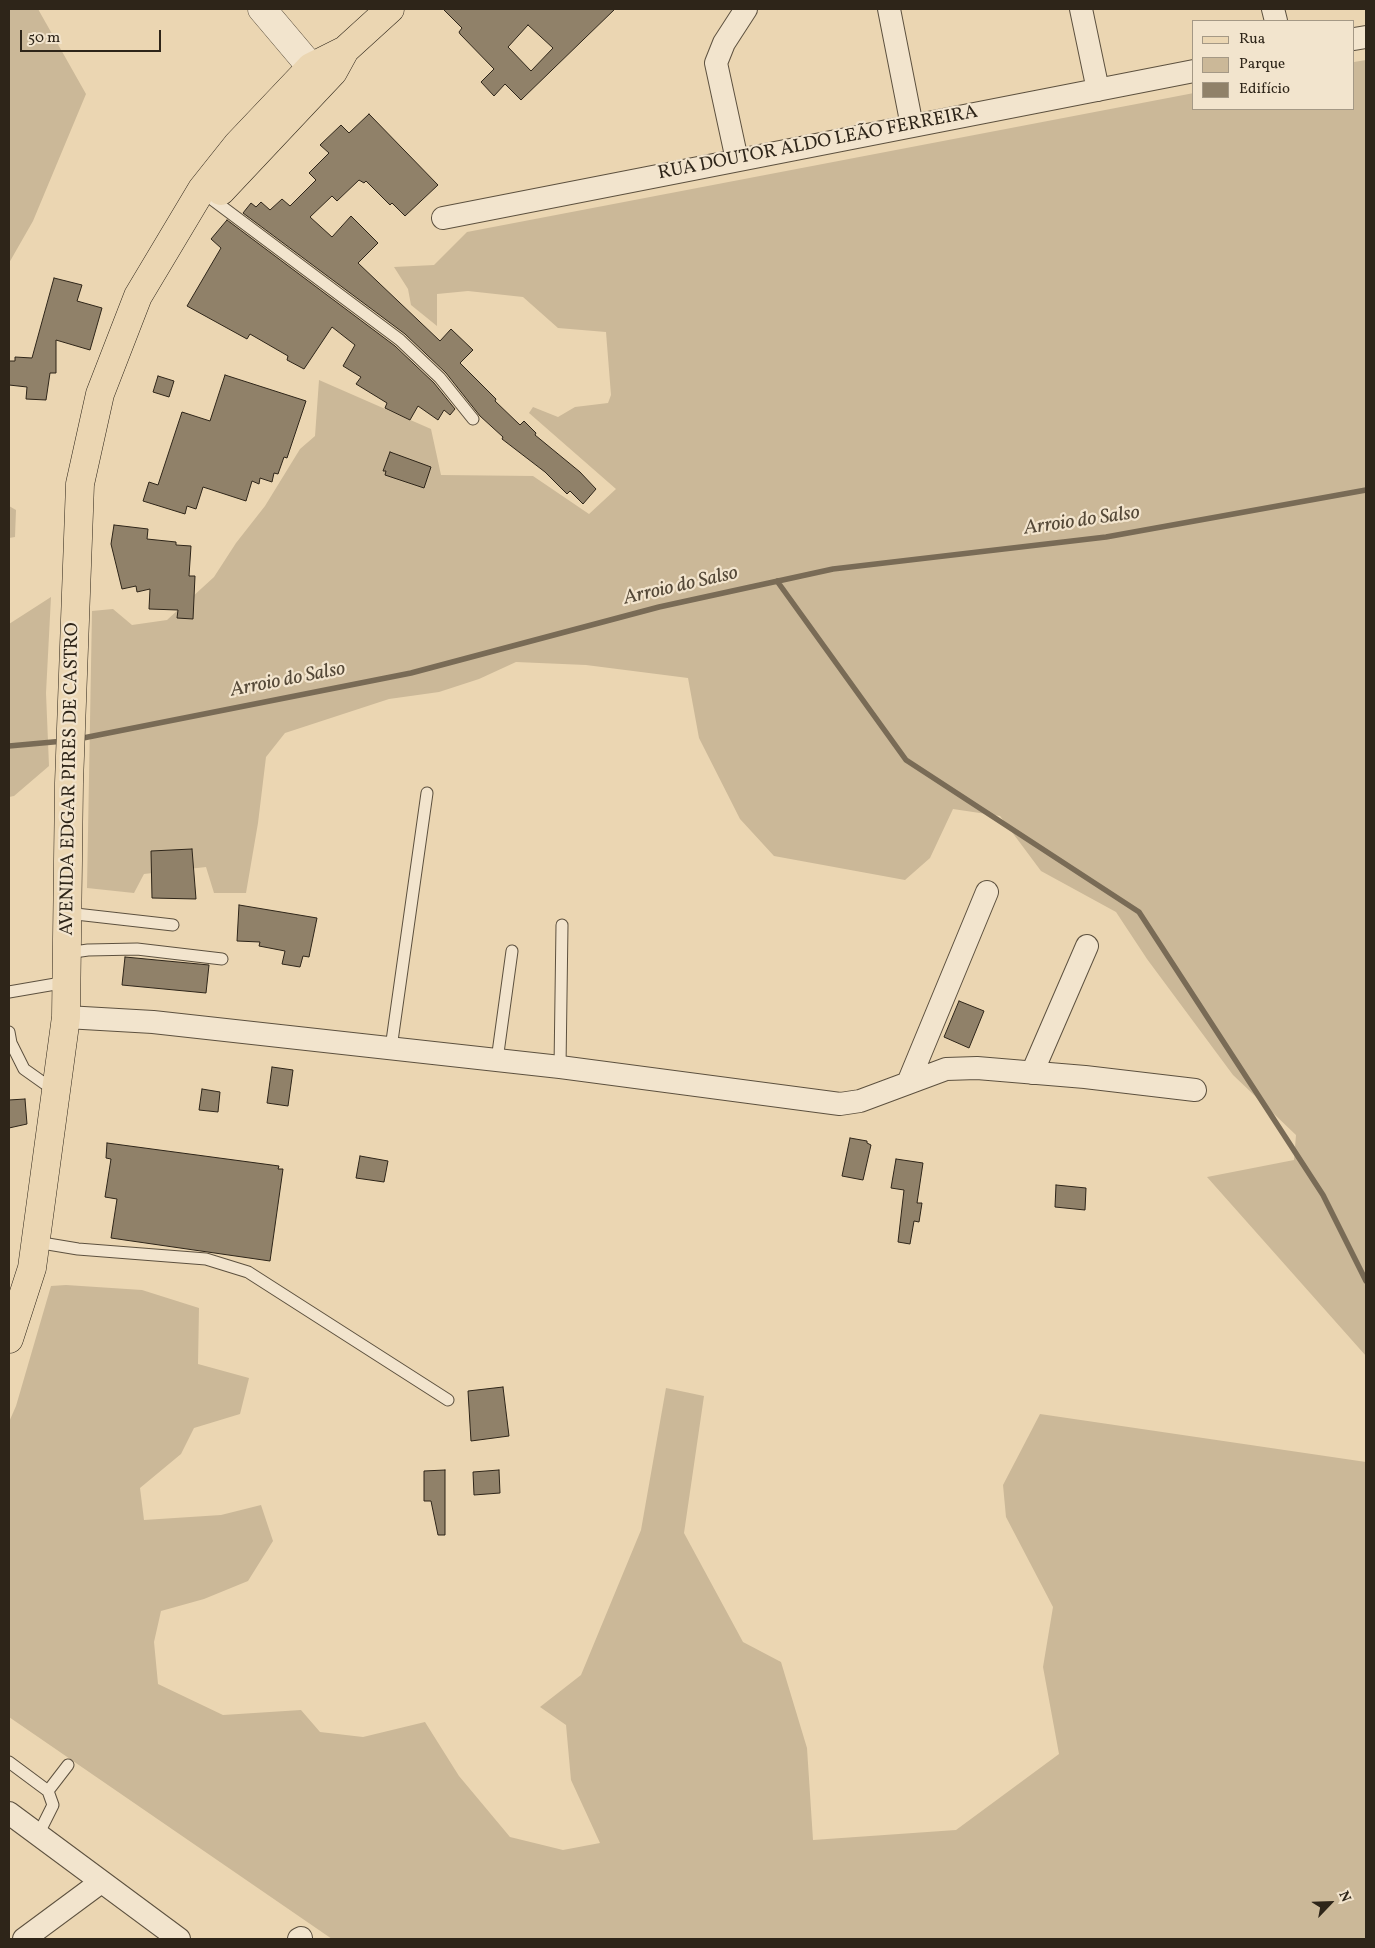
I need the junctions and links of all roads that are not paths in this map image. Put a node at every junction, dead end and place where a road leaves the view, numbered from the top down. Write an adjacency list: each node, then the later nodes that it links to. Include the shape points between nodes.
1 (262, 9): 7 (street)
2 (390, 9): 6 (main road, AVENIDA EDGAR PIRES DE CASTRO)
3 (746, 9): 12 (street, via 724,43 716,63)
4 (889, 9): 11 (street)
5 (1081, 9): 9 (street)
6 (345, 50): 7 (main road, AVENIDA EDGAR PIRES DE CASTRO); 10 (main road, AVENIDA EDGAR PIRES DE CASTRO, via 333,72)
7 (311, 67): 10 (street); 15 (main road, AVENIDA EDGAR PIRES DE CASTRO, via 237,145 202,190)
8 (1192, 71): 9 (street, RUA DOUTOR ALDO LEÃO FERREIRA)
9 (1098, 90): 11 (street, RUA DOUTOR ALDO LEÃO FERREIRA)
10 (304, 103): 13 (main road, AVENIDA EDGAR PIRES DE CASTRO)
11 (912, 126): 12 (street, RUA DOUTOR ALDO LEÃO FERREIRA)
12 (737, 160): 14 (street, RUA DOUTOR ALDO LEÃO FERREIRA)
13 (213, 200): 15 (main road, AVENIDA EDGAR PIRES DE CASTRO); 16 (lane, via 400,340 440,378)
14 (443, 218)
15 (176, 233): 19 (main road, AVENIDA EDGAR PIRES DE CASTRO, via 138,296 104,385 80,484)
16 (473, 419)
17 (427, 793): 30 (lane)
18 (987, 892): 34 (street)
19 (68, 913): 20 (lane); 24 (main road, AVENIDA EDGAR PIRES DE CASTRO)
20 (173, 925)
21 (562, 925): 32 (lane)
22 (1087, 946): 33 (street)
23 (512, 952): 31 (lane)
24 (67, 953): 25 (lane, via 137,949); 26 (main road, AVENIDA EDGAR PIRES DE CASTRO)
25 (222, 959)
26 (67, 982): 27 (lane); 28 (main road, AVENIDA EDGAR PIRES DE CASTRO)
27 (9, 992)
28 (66, 1017): 30 (street, via 153,1022); 36 (main road, AVENIDA EDGAR PIRES DE CASTRO)
29 (9, 1032): 36 (lane, via 11,1044 24,1069)
30 (391, 1048): 31 (street)
31 (497, 1060): 32 (street)
32 (560, 1067): 34 (street, via 840,1104 860,1101)
33 (1032, 1073): 34 (street, via 946,1069); 35 (street)
34 (908, 1083)
35 (1195, 1090)
36 (56, 1092): 37 (main road, AVENIDA EDGAR PIRES DE CASTRO)
37 (36, 1242): 38 (main road, AVENIDA EDGAR PIRES DE CASTRO, via 32,1268); 39 (lane, via 78,1249 206,1260 248,1272)
38 (9, 1339)
39 (448, 1400)
40 (9, 1762): 42 (lane)
41 (68, 1765): 42 (lane)
42 (48, 1791): 44 (lane, via 53,1805)
43 (9, 1813): 44 (street)
44 (38, 1835): 45 (street)
45 (101, 1882): 46 (street); 47 (street)
46 (169, 1937)
47 (24, 1939)

